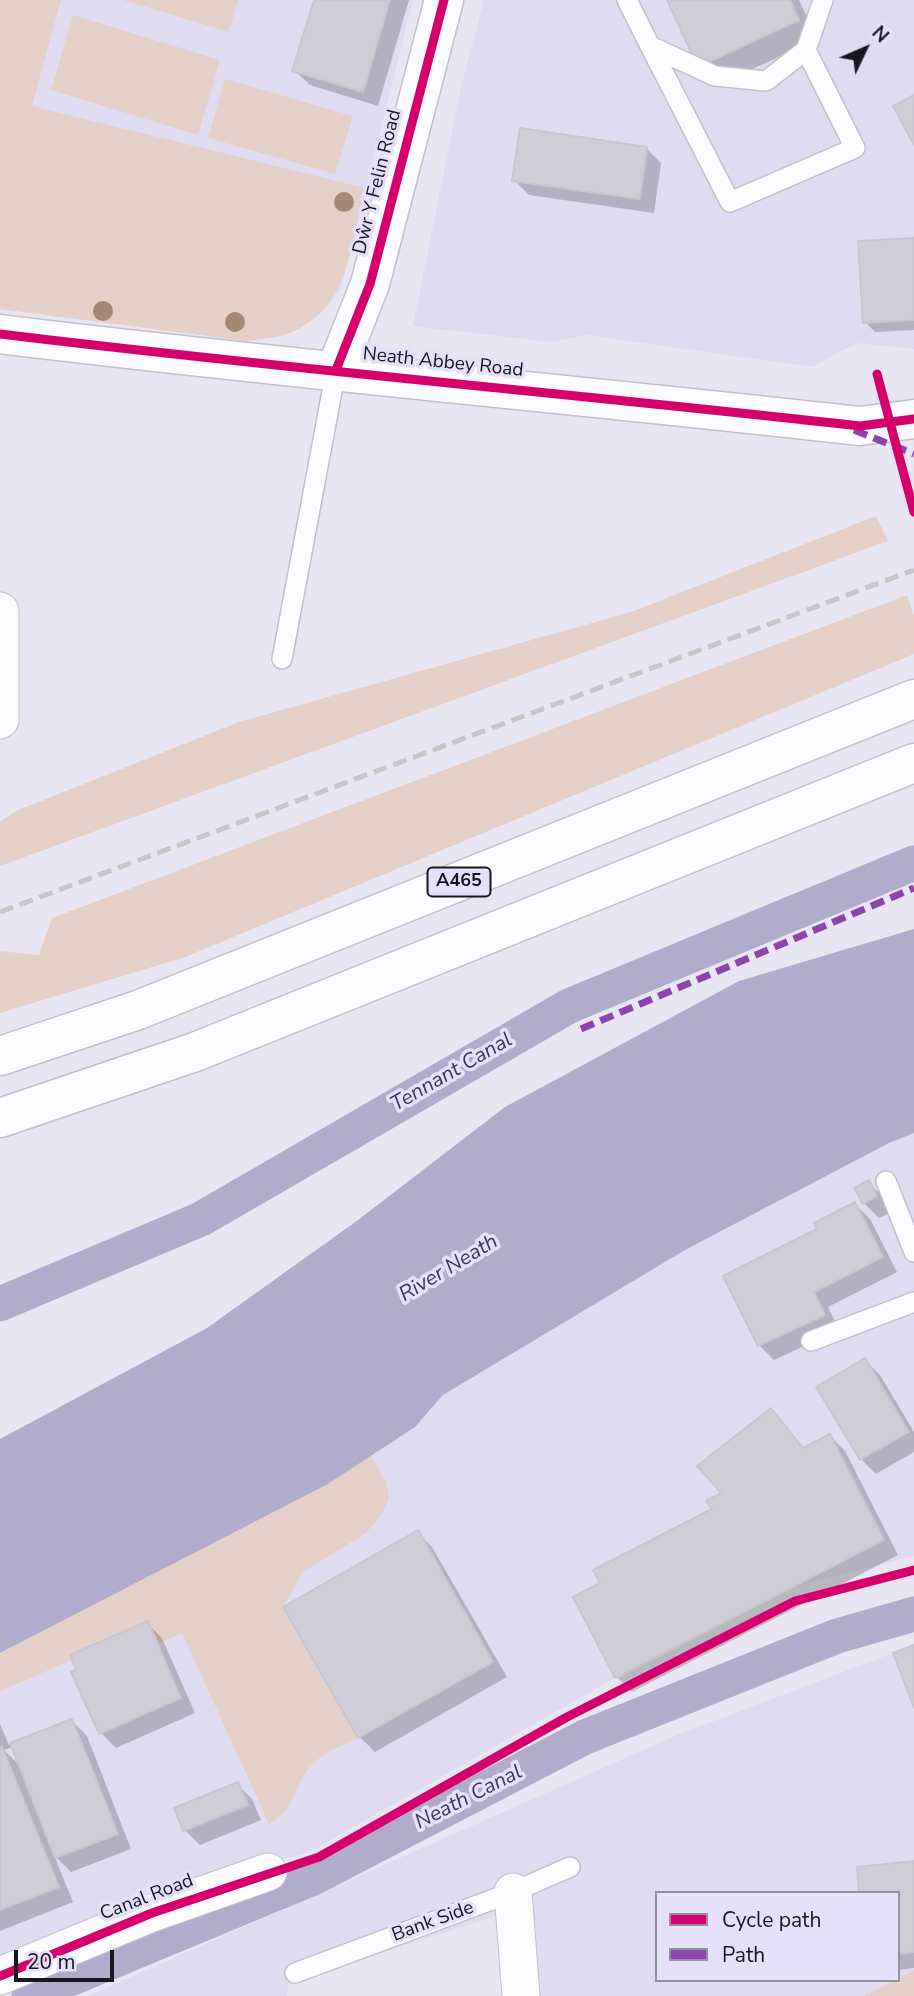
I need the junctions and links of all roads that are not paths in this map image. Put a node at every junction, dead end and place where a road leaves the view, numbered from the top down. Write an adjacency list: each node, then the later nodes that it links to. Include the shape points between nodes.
1 (444, 0): 7 (main road, Dŵr Y Felin Road, via 370,284)
2 (627, 0): 4 (lane)
3 (823, 0): 5 (lane)
4 (650, 46): 5 (lane, via 715,76 766,80); 5 (lane, via 730,202 855,148)
5 (806, 50)
6 (0, 334): 7 (main road, Neath Abbey Road, via 274,367)
7 (336, 370): 8 (main road, Neath Abbey Road, via 860,426); 10 (lane)
8 (914, 419)
9 (0, 611): 12 (street)
10 (282, 659)
11 (914, 699): 14 (main road, A465, via 138,1010)
12 (0, 720)
13 (914, 763): 15 (main road, via 195,1052)
14 (0, 1056)
15 (0, 1118)
16 (886, 1181): 17 (lane)
17 (914, 1252)
18 (914, 1302): 19 (lane)
19 (811, 1342)
20 (570, 1867): 22 (lane, Bank Side)
21 (268, 1872): 24 (street, Canal Road, via 152,1913)
22 (513, 1892): 23 (lane, Bank Side); 25 (street)
23 (295, 1973)
24 (0, 1976)
25 (522, 1996)

